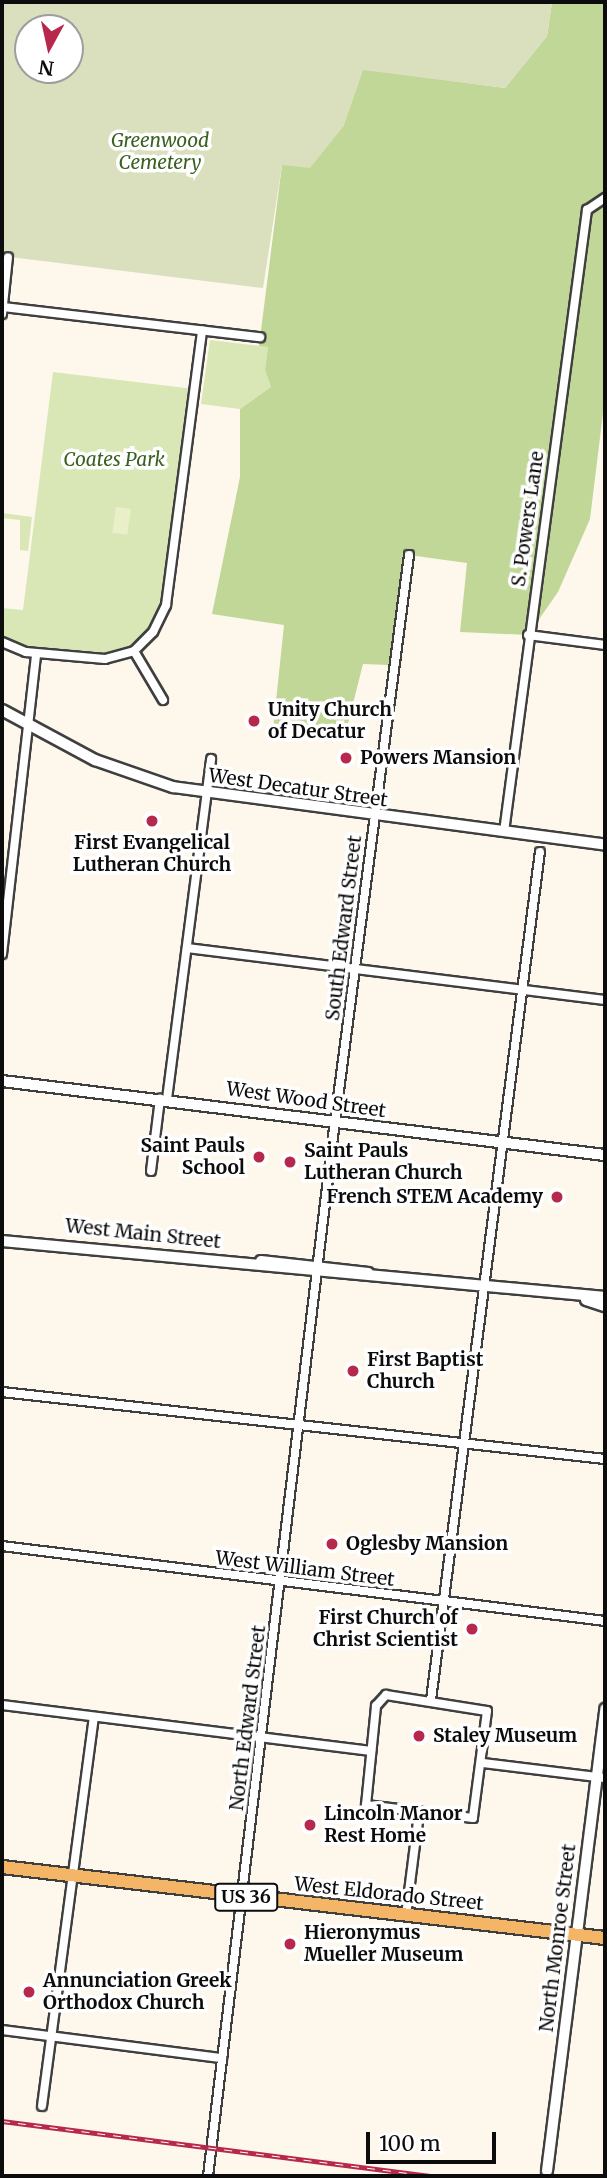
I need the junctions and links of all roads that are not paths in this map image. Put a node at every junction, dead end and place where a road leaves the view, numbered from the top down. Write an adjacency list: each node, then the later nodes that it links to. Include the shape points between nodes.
1 (605, 198): 7 (street, S. Powers Lane, via 587,210)
2 (8, 257): 3 (street)
3 (2, 311): 4 (street)
4 (202, 330): 5 (street); 10 (street, via 166,605 153,632)
5 (260, 337)
6 (409, 555): 17 (street, South Edward Street)
7 (528, 635): 9 (street); 18 (street, S. Powers Lane)
8 (2, 642): 11 (street)
9 (605, 645)
10 (134, 651): 11 (street, via 105,659); 12 (street)
11 (37, 654): 14 (street)
12 (163, 700)
13 (2, 710): 14 (street, West Decatur Street)
14 (28, 724): 16 (street, West Decatur Street, via 118,769); 22 (street)
15 (211, 759): 16 (street)
16 (206, 793): 17 (street, West Decatur Street); 21 (street)
17 (374, 815): 18 (street, West Decatur Street); 23 (street, South Edward Street)
18 (504, 832): 19 (street, West Decatur Street)
19 (605, 845)
20 (540, 852): 24 (street)
21 (187, 948): 23 (street); 27 (street)
22 (2, 954)
23 (355, 968): 24 (street); 28 (street, South Edward Street)
24 (521, 989): 25 (street); 29 (street)
25 (605, 1000)
26 (2, 1081): 27 (street, West Wood Street)
27 (163, 1099): 28 (street, West Wood Street); 31 (street)
28 (335, 1121): 29 (street, West Wood Street); 35 (street, South Edward Street)
29 (500, 1142): 30 (street, West Wood Street); 36 (street)
30 (605, 1155)
31 (151, 1171)
32 (2, 1234): 34 (street, West Main Street)
33 (2, 1241): 34 (street, West Main Street)
34 (44, 1242): 35 (street, West Main Street)
35 (317, 1269): 36 (street, West Main Street); 41 (street, North Edward Street)
36 (482, 1287): 37 (street, West Main Street); 42 (street)
37 (576, 1297): 38 (street, West Main Street); 39 (street, West Main Street)
38 (605, 1297)
39 (605, 1306)
40 (2, 1392): 41 (street)
41 (298, 1426): 42 (street); 45 (street, North Edward Street)
42 (462, 1443): 43 (street); 46 (street)
43 (605, 1459)
44 (2, 1546): 45 (street, West William Street)
45 (280, 1582): 46 (street, West William Street); 52 (street, North Edward Street)
46 (445, 1602): 47 (street, West William Street); 48 (street)
47 (605, 1621)
48 (431, 1700): 53 (street, via 379,1698); 54 (street, via 487,1711)
49 (2, 1705): 51 (street)
50 (605, 1709): 55 (street, North Monroe Street)
51 (94, 1717): 52 (street); 58 (street)
52 (261, 1736): 53 (street); 59 (street, North Edward Street)
53 (371, 1751): 56 (street, via 366,1805)
54 (483, 1763): 55 (street); 56 (street, via 473,1818)
55 (601, 1778): 61 (street, North Monroe Street)
56 (419, 1814): 60 (street)
57 (2, 1867): 58 (main road, West Eldorado Street / US 36)
58 (73, 1876): 59 (main road, West Eldorado Street / US 36); 64 (street)
59 (241, 1897): 60 (main road, West Eldorado Street / US 36); 65 (street, North Edward Street)
60 (406, 1916): 61 (main road, West Eldorado Street / US 36)
61 (576, 1934): 62 (main road, West Eldorado Street / US 36); 67 (street, North Monroe Street)
62 (605, 1938)
63 (2, 2030): 64 (street)
64 (50, 2036): 65 (street); 66 (street)
65 (222, 2058): 68 (street, North Edward Street)
66 (42, 2106)
67 (547, 2171)
68 (208, 2176)

